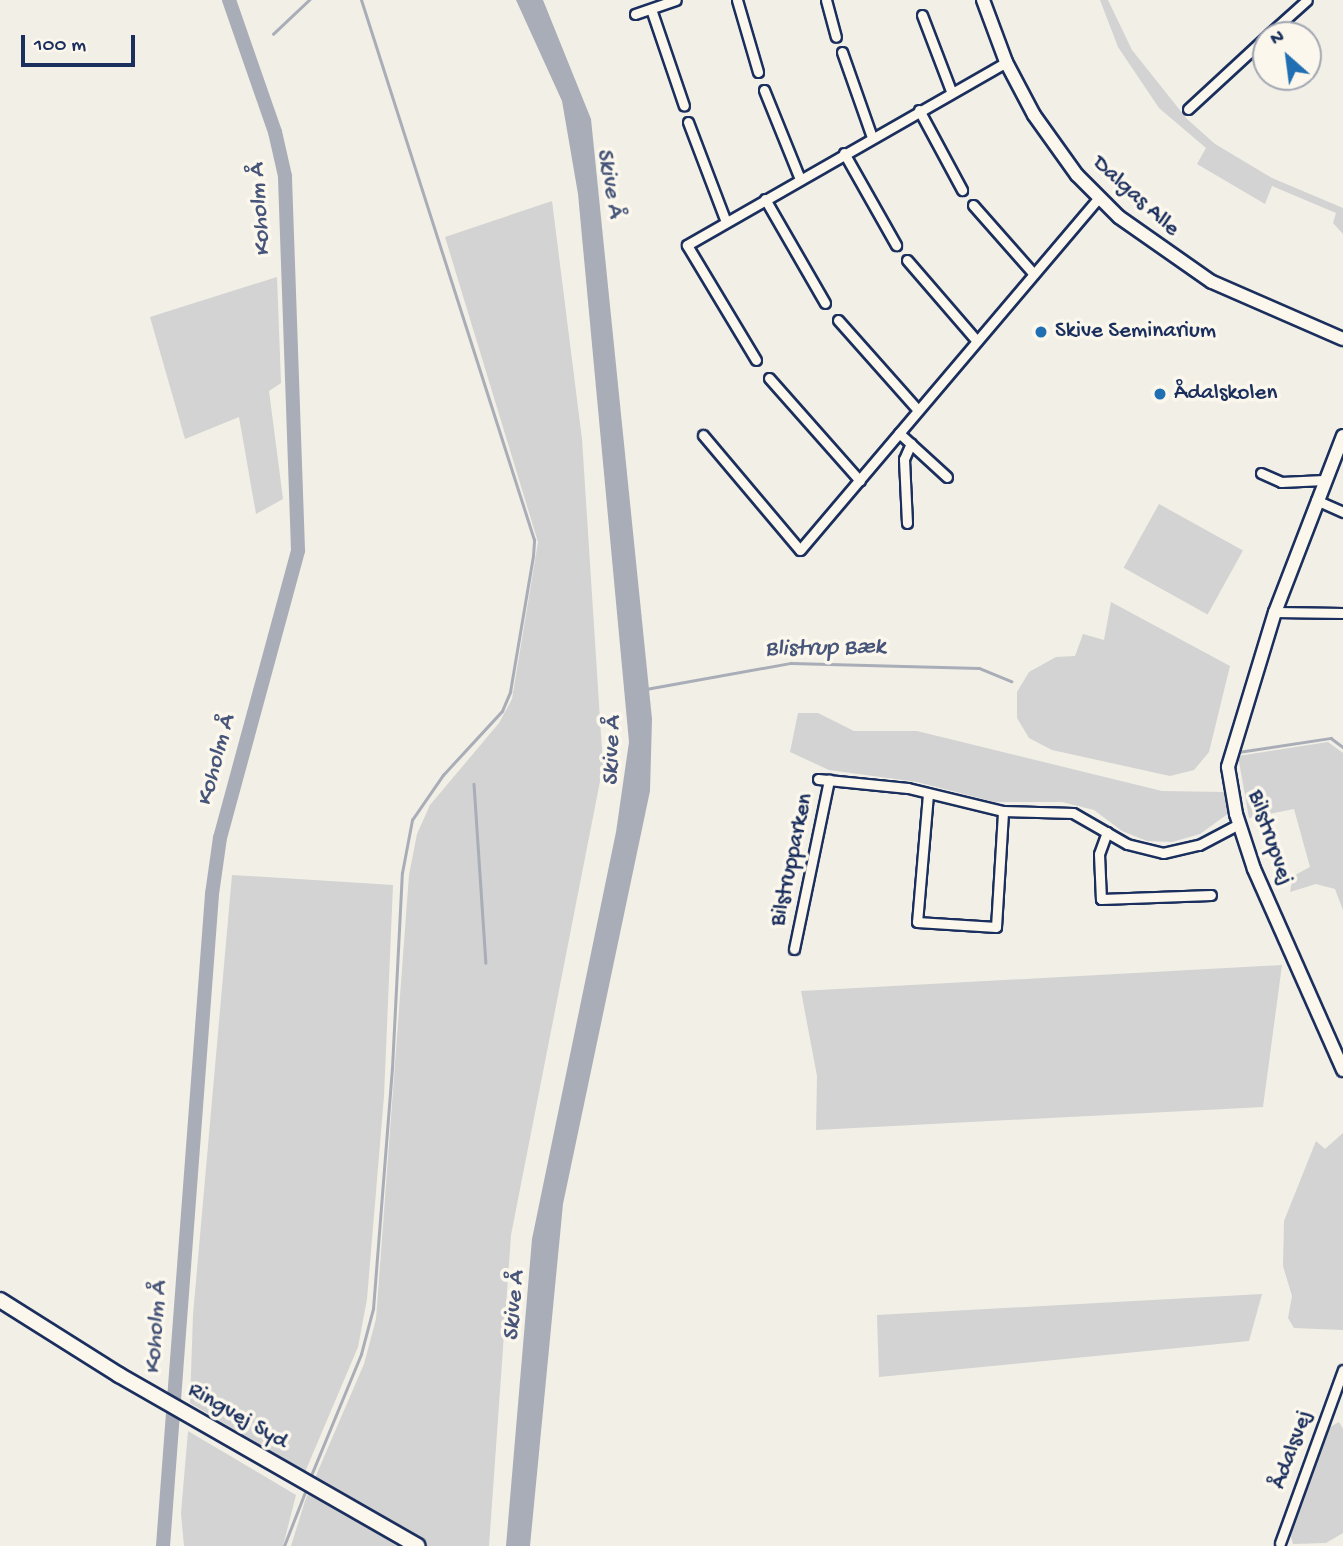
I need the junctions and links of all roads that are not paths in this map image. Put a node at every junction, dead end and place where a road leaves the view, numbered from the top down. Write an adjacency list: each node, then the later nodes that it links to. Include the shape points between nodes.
1 (737, 0): 14 (street)
2 (826, 0): 10 (street)
3 (983, 0): 13 (street, Dalgas Alle)
4 (1307, 0): 9 (street)
5 (671, 1): 6 (street)
6 (651, 9): 7 (street); 17 (street)
7 (635, 14)
8 (922, 15): 16 (street)
9 (1284, 21)
10 (836, 37)
11 (1252, 50): 18 (street)
12 (842, 52): 21 (street)
13 (1006, 62): 16 (street); 25 (street, Dalgas Alle, via 1046,134)
14 (758, 72)
15 (764, 90): 23 (street)
16 (951, 91): 19 (street)
17 (684, 106)
18 (1188, 109)
19 (919, 110): 21 (street); 24 (street)
20 (688, 122): 28 (street)
21 (872, 137): 22 (street)
22 (844, 153): 23 (street); 29 (street)
23 (800, 179): 26 (street)
24 (962, 190)
25 (1099, 198): 31 (street); 34 (street, Dalgas Alle, via 1154,245 1201,276)
26 (765, 199): 28 (street); 32 (street)
27 (972, 205): 31 (street)
28 (726, 222): 36 (street, via 687,245)
29 (896, 245)
30 (907, 261): 35 (street)
31 (1033, 273): 35 (street)
32 (825, 303)
33 (838, 320): 38 (street)
34 (1343, 338)
35 (976, 341): 38 (street)
36 (756, 360)
37 (769, 378): 46 (street)
38 (918, 410): 39 (street)
39 (899, 433): 42 (street); 46 (street)
40 (703, 435): 46 (street, via 800,550)
41 (1343, 436): 45 (street, Bilstrupvej)
42 (911, 443): 44 (street); 49 (street, via 904,459)
43 (1261, 473): 45 (street, via 1281,482)
44 (947, 477)
45 (1324, 480): 47 (street, Bilstrupvej)
46 (860, 481)
47 (1316, 500): 48 (street); 50 (street, Bilstrupvej)
48 (1343, 512)
49 (907, 523)
50 (1275, 612): 51 (street); 56 (street, Bilstrupvej, via 1229,750 1228,780)
51 (1343, 614)
52 (818, 779): 53 (street, Bilstrupparken)
53 (829, 780): 54 (street, Bilstrupparken); 59 (street, Bilstrupparken)
54 (929, 794): 55 (street, Bilstrupparken); 55 (street, via 917,922 996,927)
55 (1003, 811): 57 (street, Bilstrupparken, via 1073,813)
56 (1239, 824): 57 (street, Bilstrupparken, via 1199,845 1163,853 1127,844); 60 (street, Bilstrupvej, via 1254,869)
57 (1107, 832): 58 (street, via 1099,855 1101,899)
58 (1211, 895)
59 (794, 949)
60 (1343, 1070)
61 (0, 1300): 64 (main road, Ringvej Syd, via 119,1375)
62 (1343, 1370): 63 (street, Ådalsvej)
63 (1280, 1543)
64 (418, 1546)

